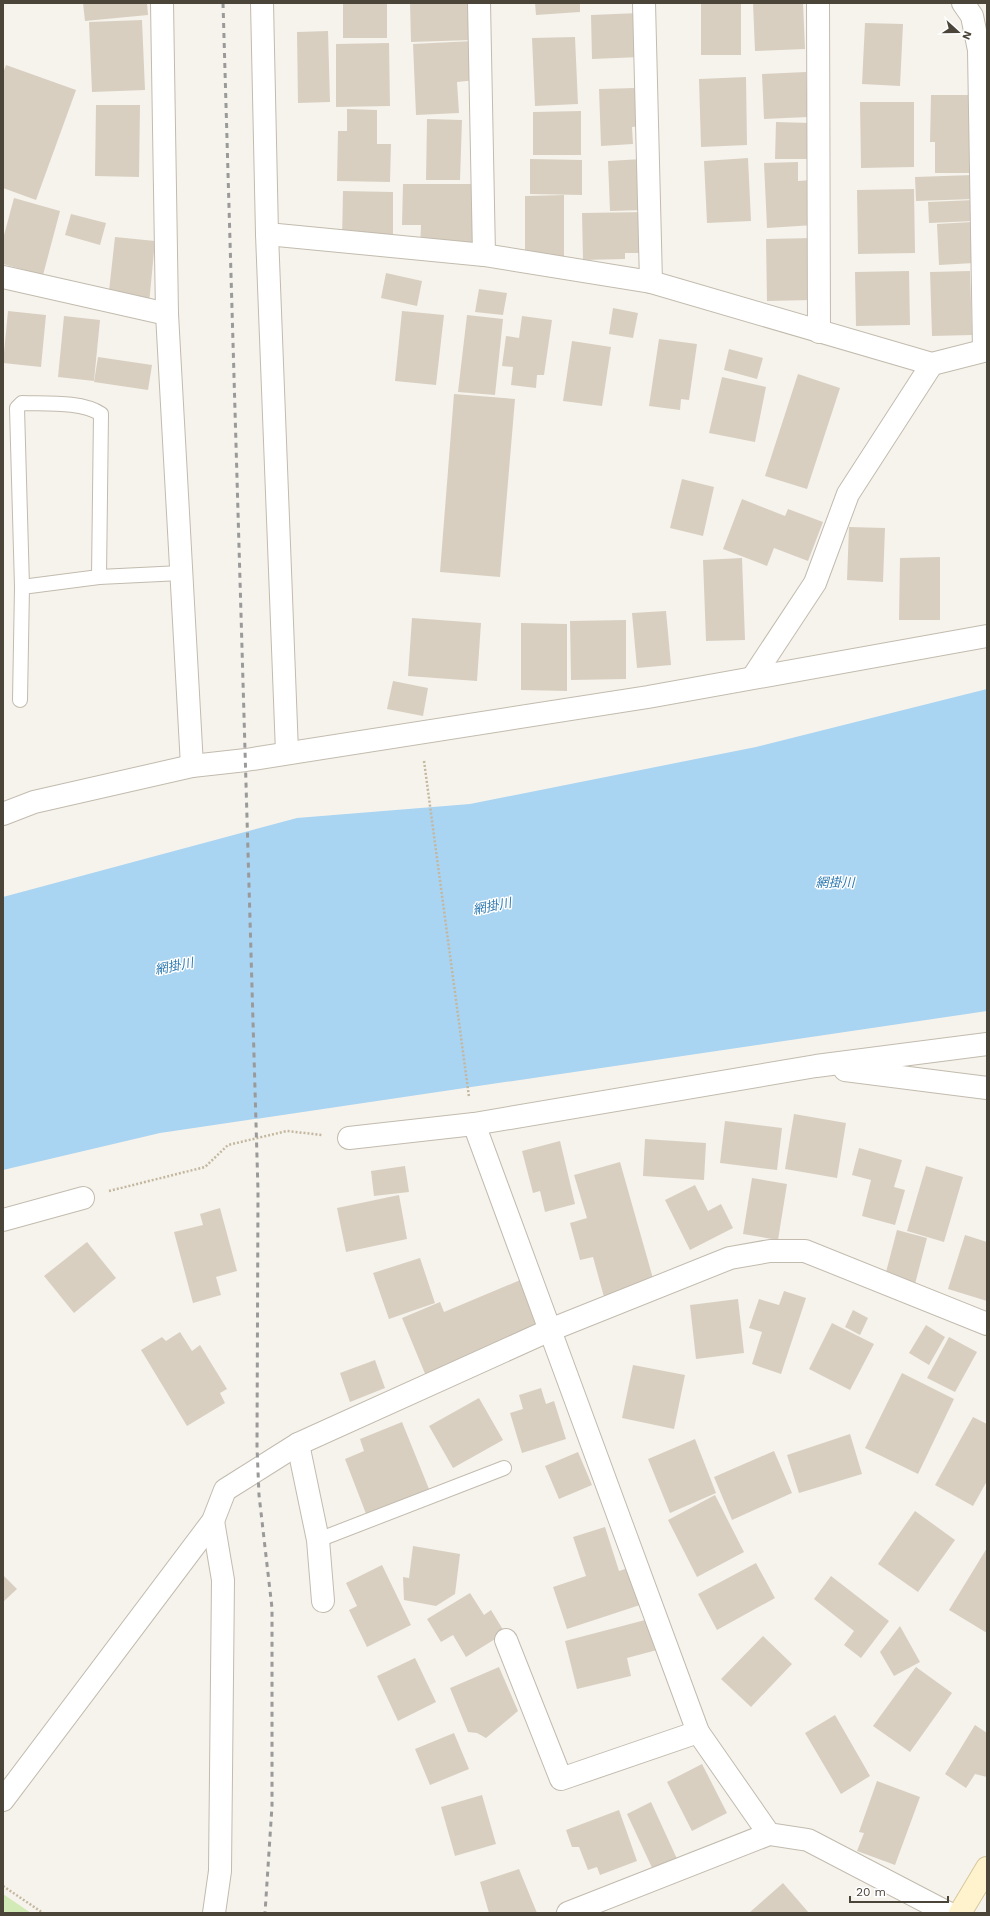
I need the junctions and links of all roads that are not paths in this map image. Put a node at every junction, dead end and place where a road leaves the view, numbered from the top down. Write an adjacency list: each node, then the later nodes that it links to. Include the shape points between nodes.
1 (162, 3): 12 (street)
2 (262, 3): 8 (street)
3 (479, 3): 9 (street)
4 (644, 3): 11 (street)
5 (818, 3): 13 (street)
6 (963, 3): 7 (street, via 972,16)
7 (983, 52): 14 (street)
8 (267, 234): 9 (street); 22 (street)
9 (484, 255): 11 (street)
10 (3, 277): 12 (street)
11 (651, 282): 13 (street)
12 (167, 314): 16 (street)
13 (819, 332): 15 (street)
14 (985, 350): 15 (street)
15 (932, 364): 20 (street, via 848,494 815,583)
16 (181, 573): 17 (lane); 23 (street)
17 (99, 577): 18 (lane); 18 (lane, via 101,414 82,406 22,403 17,408)
18 (22, 586): 21 (lane)
19 (987, 636): 20 (street)
20 (753, 677): 22 (street, via 648,697)
21 (20, 700)
22 (287, 752): 23 (street)
23 (192, 766): 24 (street, via 34,802)
24 (3, 814)
25 (987, 1044): 26 (street)
26 (816, 1066): 27 (street); 28 (street)
27 (987, 1088)
28 (474, 1124): 29 (street); 33 (street)
29 (349, 1138)
30 (83, 1198): 31 (street)
31 (3, 1220)
32 (987, 1324): 33 (street, via 805,1251 770,1251 730,1258)
33 (550, 1330): 34 (street); 40 (street)
34 (298, 1444): 36 (street, via 225,1490); 37 (street)
35 (504, 1468): 37 (lane)
36 (213, 1521): 41 (street); 44 (street, via 223,1580 220,1871)
37 (318, 1540): 38 (street)
38 (323, 1601)
39 (506, 1640): 40 (street, via 561,1779)
40 (698, 1732): 42 (street)
41 (3, 1800)
42 (769, 1834): 45 (street); 46 (street, via 808,1840)
43 (987, 1868): 47 (street)
44 (214, 1913)
45 (568, 1913)
46 (948, 1913)
47 (960, 1913)

